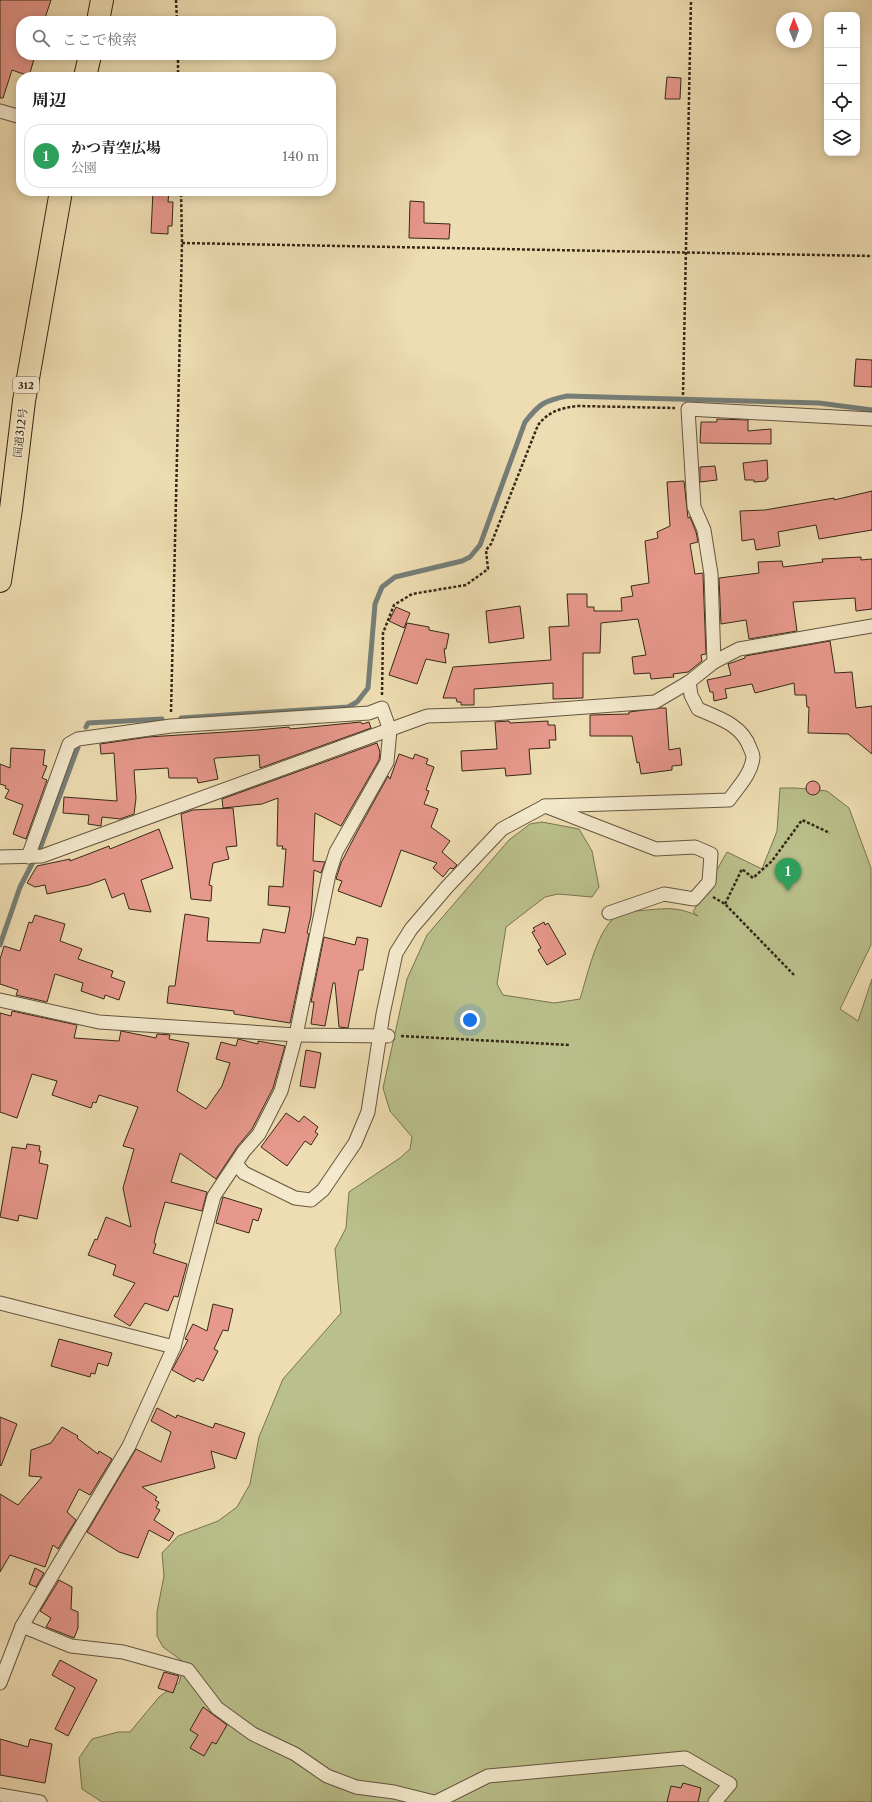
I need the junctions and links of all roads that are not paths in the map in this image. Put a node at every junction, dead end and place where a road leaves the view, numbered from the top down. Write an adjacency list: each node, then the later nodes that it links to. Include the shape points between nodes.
1 (102, 0): 2 (highway)
2 (99, 16)
3 (89, 60): 4 (highway)
4 (86, 72)
5 (0, 111): 6 (street)
6 (16, 116)
7 (60, 196): 9 (highway, 国道312号 / 312)
8 (872, 418): 12 (street, via 688,409 694,507 704,530 711,574)
9 (5, 508): 10 (highway, 国道312号 / 312)
10 (0, 581)
11 (872, 626): 12 (street, via 739,649)
12 (714, 662): 13 (street)
13 (689, 682): 14 (street, via 656,702 427,716); 15 (street, via 691,695 698,709 726,720 736,727 747,740 753,756 748,773 729,800)
14 (390, 730): 17 (street, via 42,856); 17 (street, via 382,708 369,713 171,726 78,739 69,744); 20 (street, via 387,762 336,852 329,874)
15 (545, 806): 18 (street, via 656,849 694,847 711,854 709,882 694,899 664,894); 21 (street, via 502,829 411,929 396,953 383,1014)
16 (0, 857): 17 (street)
17 (28, 857)
18 (609, 913)
19 (0, 1000): 20 (street, via 99,1022)
20 (296, 1035): 21 (street); 22 (street, via 282,1091 259,1134 244,1151)
21 (384, 1036): 22 (street, via 368,1112 355,1143 323,1190 312,1200 295,1198 244,1173)
22 (237, 1165): 24 (street, via 214,1196)
23 (0, 1303): 24 (street)
24 (174, 1347): 25 (street, via 130,1446)
25 (22, 1626): 26 (street); 29 (street, via 71,1646 123,1652 188,1670 217,1708 253,1734 295,1754 327,1776 356,1787 394,1792)
26 (0, 1683)
27 (0, 1795): 28 (street)
28 (40, 1802)
29 (435, 1802): 30 (street, via 488,1776 685,1758 730,1784)
30 (715, 1802)

